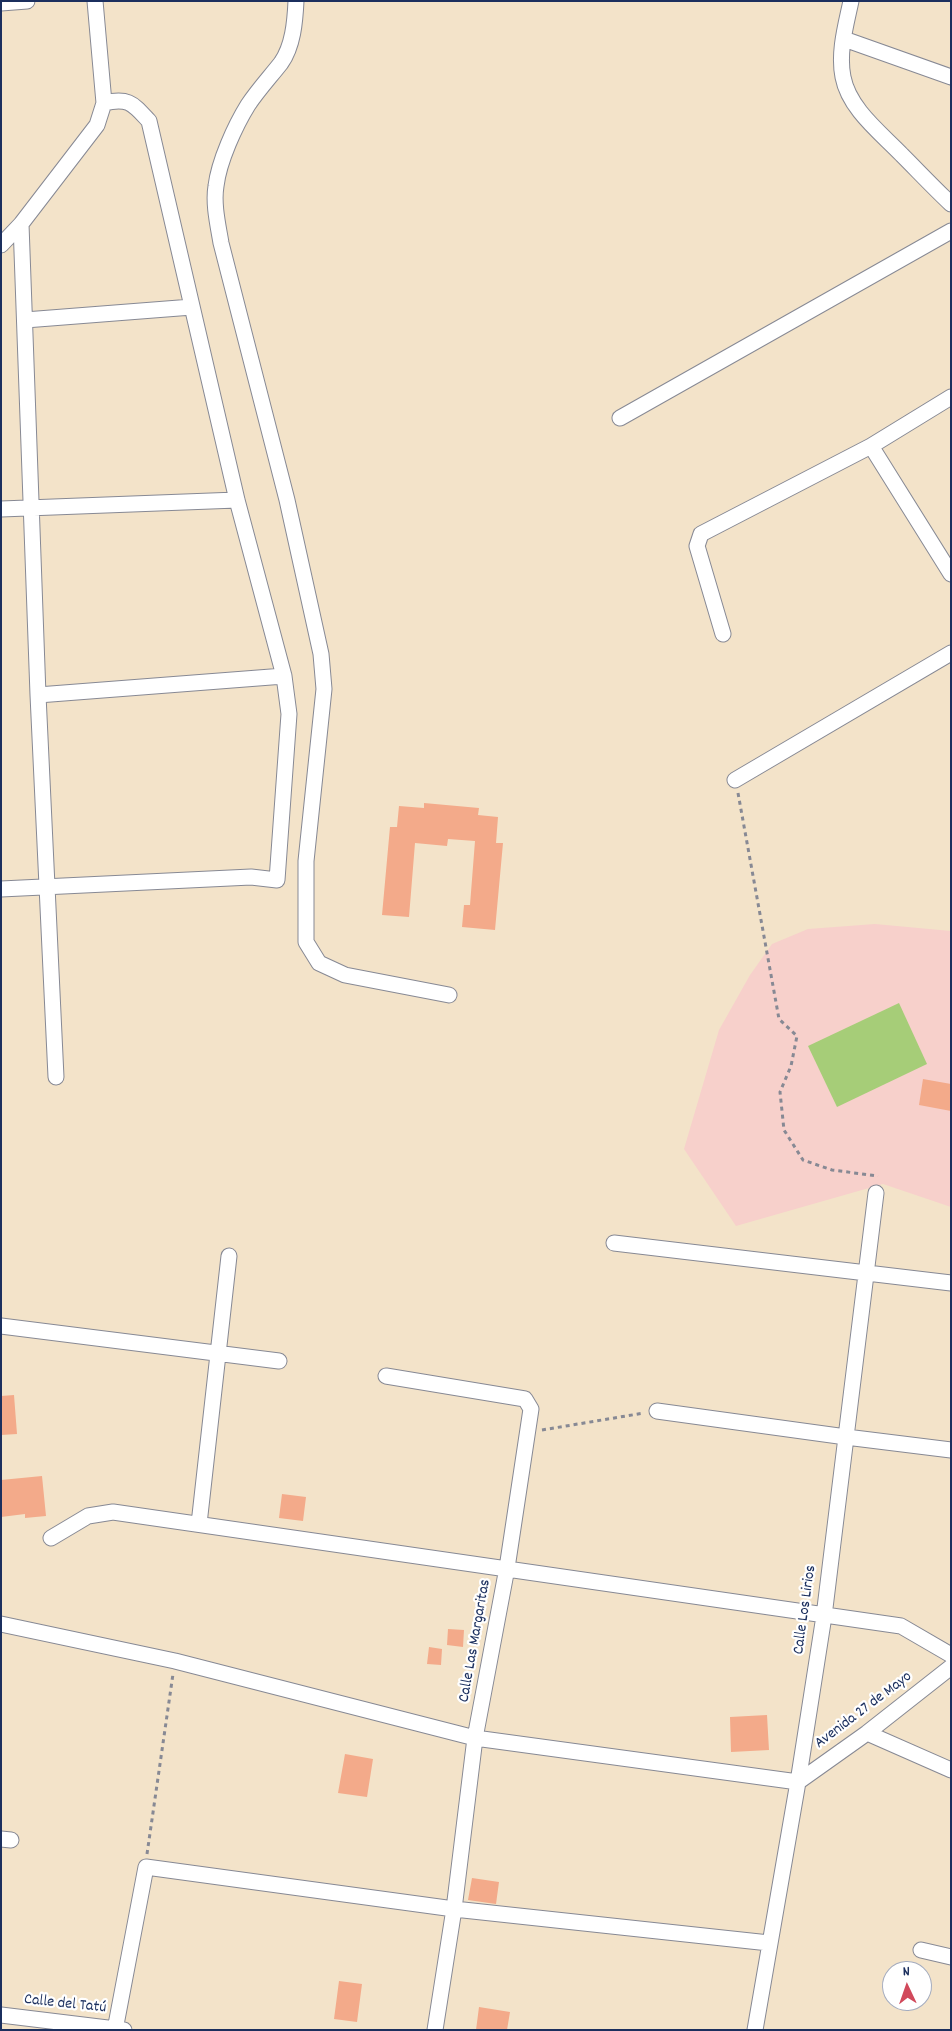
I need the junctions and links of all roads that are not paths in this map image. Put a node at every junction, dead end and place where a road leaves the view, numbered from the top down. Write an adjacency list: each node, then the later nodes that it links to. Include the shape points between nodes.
1 (26, 1): 5 (street)
2 (95, 1): 8 (street)
3 (296, 1): 29 (street, via 290,43 282,62 247,106 232,136 216,186 216,210 221,243 287,500 321,654 324,690 306,861 306,942 319,964 345,974)
4 (851, 1): 6 (street)
5 (1, 3)
6 (844, 39): 7 (street); 9 (street, via 843,77 849,94 862,114)
7 (951, 77)
8 (104, 103): 10 (street, via 97,125); 13 (street, via 116,100 132,103 149,121)
9 (951, 204)
10 (20, 224): 12 (street); 14 (street)
11 (951, 231): 16 (street)
12 (1, 245)
13 (192, 307): 14 (street); 18 (street)
14 (24, 320): 19 (street)
15 (951, 397): 17 (street)
16 (620, 418)
17 (871, 446): 21 (street); 22 (street, via 701,534 696,546)
18 (237, 500): 19 (street); 24 (street)
19 (32, 507): 20 (street); 25 (street)
20 (1, 509)
21 (951, 574)
22 (723, 634)
23 (951, 653): 26 (street)
24 (284, 676): 25 (street); 27 (street, via 289,714 277,880 251,877)
25 (38, 695): 27 (street)
26 (736, 780)
27 (47, 886): 28 (street); 30 (street)
28 (1, 889)
29 (449, 995)
30 (56, 1076)
31 (876, 1193): 34 (street, Calle Los Lirios)
32 (614, 1243): 34 (street)
33 (229, 1256): 42 (street)
34 (865, 1271): 35 (street); 40 (street, Calle Los Lirios)
35 (951, 1282)
36 (1, 1326): 37 (street)
37 (279, 1361)
38 (386, 1376): 44 (street, Calle Las Margaritas, via 525,1399 532,1409)
39 (657, 1411): 40 (street)
40 (846, 1437): 41 (street); 45 (street, Calle Los Lirios)
41 (951, 1450)
42 (199, 1524): 43 (street, via 113,1512 88,1516); 44 (street)
43 (51, 1538)
44 (507, 1568): 45 (street); 50 (street, Calle Las Margaritas)
45 (824, 1616): 47 (street, via 901,1626); 52 (street, Calle Los Lirios)
46 (1, 1624): 50 (street, via 174,1661)
47 (951, 1655)
48 (951, 1667): 49 (street, Avenida 27 de Mayo)
49 (867, 1733): 51 (street); 52 (street, Avenida 27 de Mayo)
50 (476, 1738): 52 (street); 53 (street, Calle Las Margaritas)
51 (951, 1770)
52 (798, 1782): 54 (street, Calle Los Lirios)
53 (454, 1910): 54 (street); 58 (street, via 146,1867); 59 (street, Calle Las Margaritas)
54 (769, 1943): 60 (street, Calle Los Lirios)
55 (921, 1950): 56 (street)
56 (951, 1957)
57 (1, 2016): 58 (street, Calle del Tatú)
58 (118, 2029)
59 (435, 2030)
60 (755, 2030)

